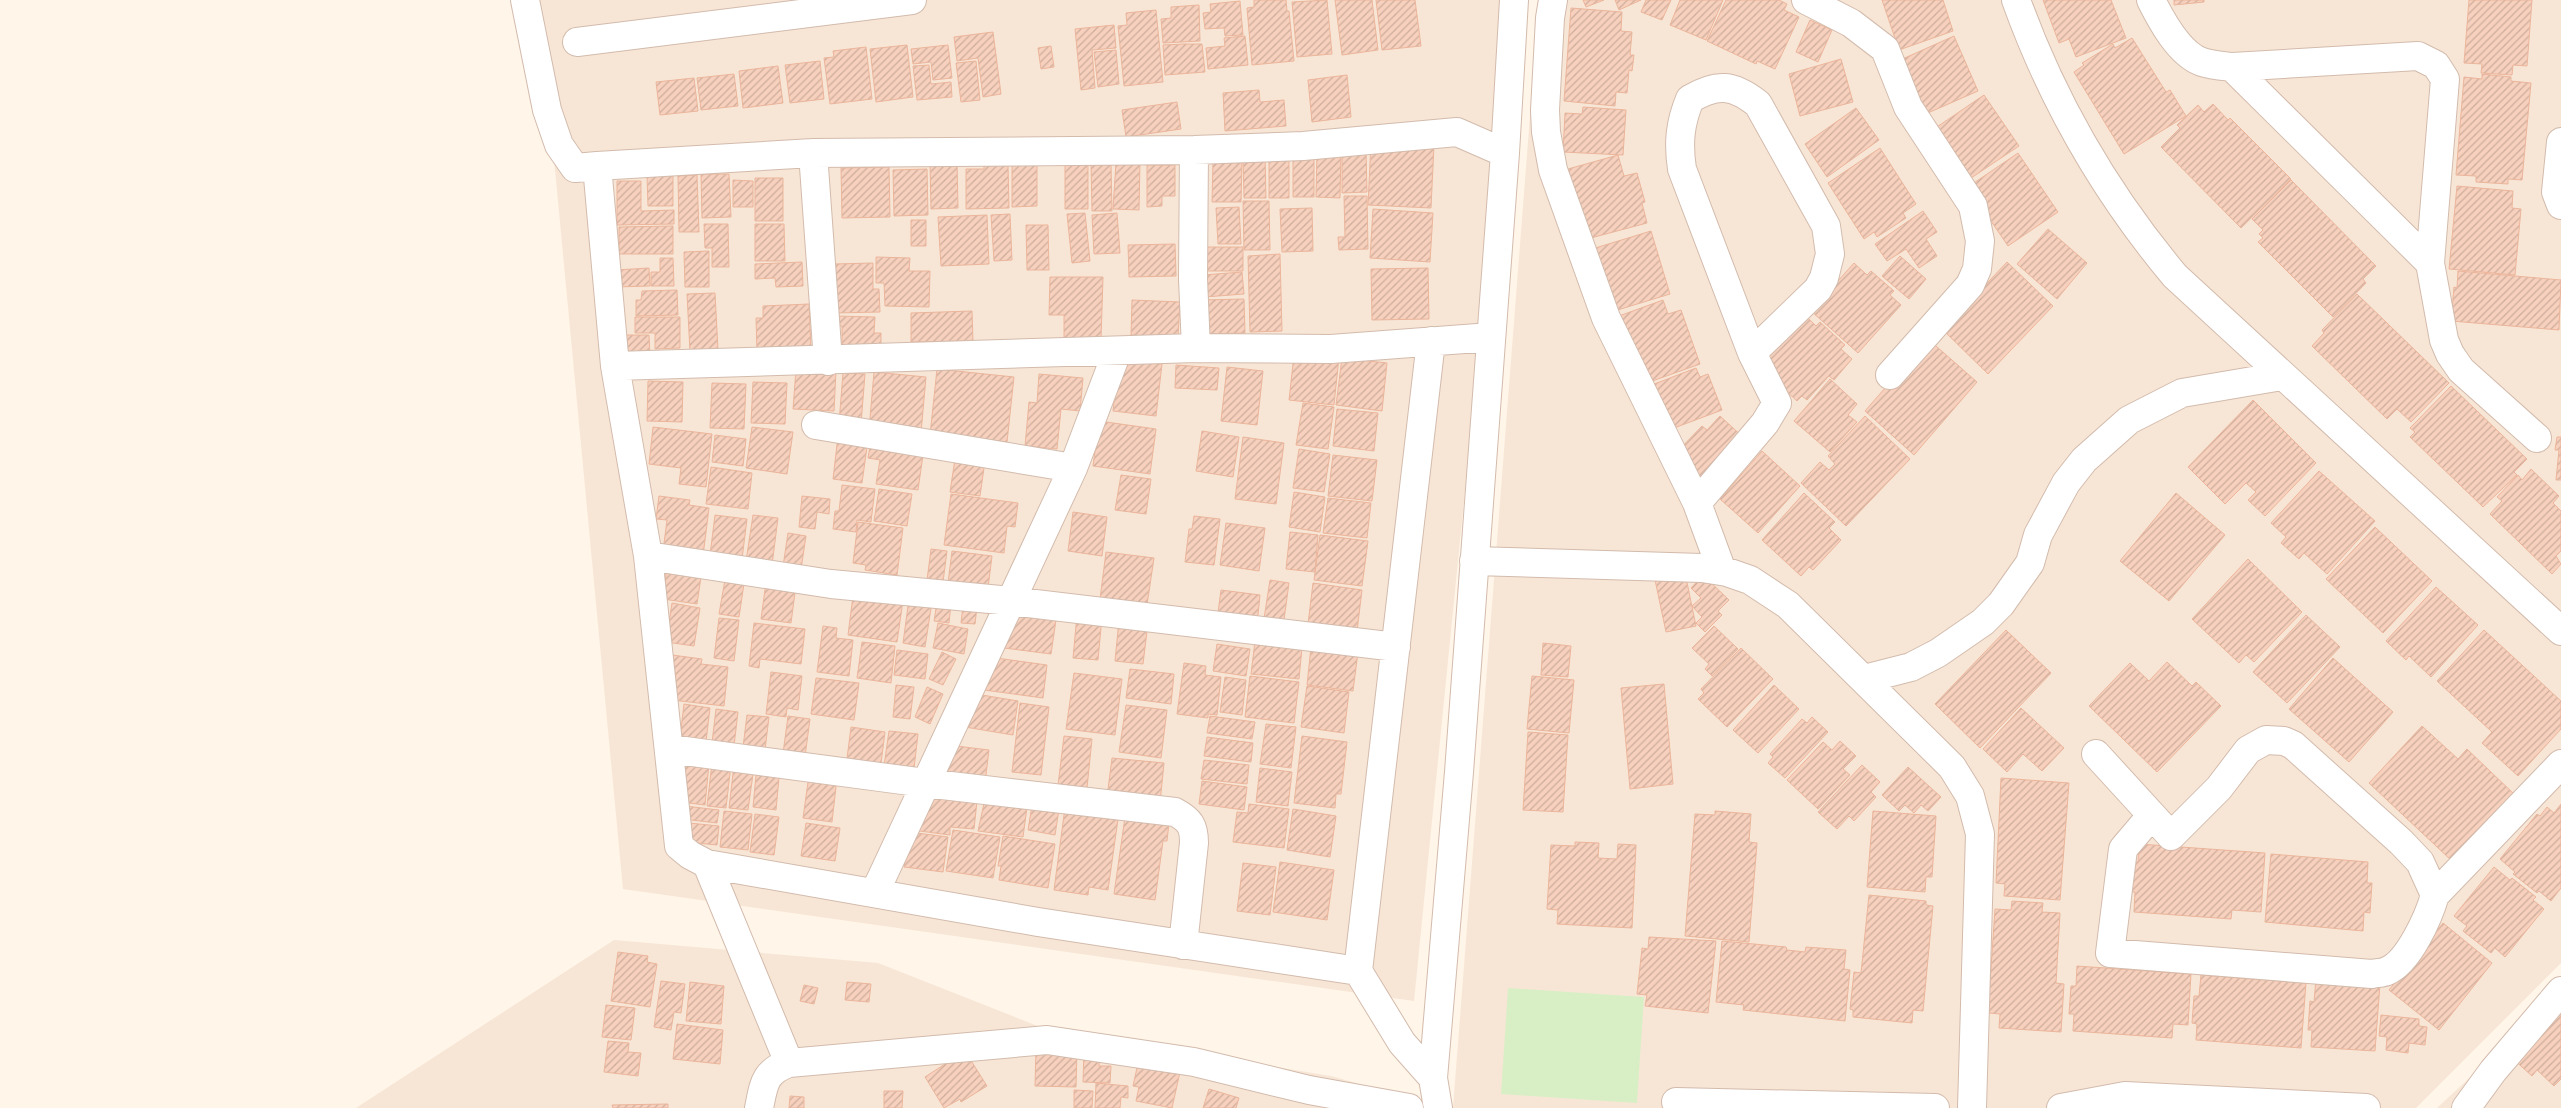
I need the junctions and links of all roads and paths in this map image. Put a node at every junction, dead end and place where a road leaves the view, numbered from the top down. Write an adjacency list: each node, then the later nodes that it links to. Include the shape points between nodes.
1 (525, 0): 14 (street, via 547,110 559,145 576,168)
2 (912, 0): 8 (street)
3 (1514, 0): 13 (street)
4 (1553, 0): 29 (street, via 1545,110 1553,170 1606,318)
5 (1806, 0): 24 (street, via 1851,23 1885,49 1908,107 1973,206 1978,223 1980,255 1970,285)
6 (2016, 0): 25 (street, via 2069,118 2136,228 2175,276)
7 (2151, 0): 9 (street, via 2178,44 2200,62)
8 (577, 42)
9 (2232, 67): 16 (street); 16 (street, via 2418,56 2436,65 2445,79)
10 (2561, 142): 15 (street, via 2556,192)
11 (1194, 150): 12 (street); 13 (street, via 1303,146 1457,132); 19 (street)
12 (813, 153): 14 (street); 22 (street)
13 (1505, 153): 17 (street)
14 (597, 166): 23 (street)
15 (2561, 205)
16 (2430, 263): 27 (street, via 2440,326 2450,354 2461,370)
17 (1491, 337): 18 (street); 31 (street)
18 (1431, 341): 19 (street, via 1331,348); 35 (street)
19 (1196, 348): 20 (street)
20 (1117, 352): 22 (street); 28 (street)
21 (1752, 353): 21 (street, via 1682,169 1679,150 1683,115 1690,99 1719,87 1733,89 1758,104 1820,214 1830,240 1828,266 1818,289); 29 (street, via 1777,403 1766,423)
22 (828, 361): 23 (street)
23 (615, 366): 30 (street)
24 (1890, 375)
25 (2282, 376): 34 (street); 36 (street, via 2182,393 2129,420 2089,454 2066,483 2038,535 2030,563 2001,604 1983,622 1938,654 1912,666)
26 (816, 425): 28 (street)
27 (2537, 438)
28 (1073, 468): 33 (street)
29 (1697, 503): 32 (street)
30 (648, 556): 33 (street, via 831,584); 37 (street)
31 (1474, 561): 32 (street); 49 (street)
32 (1722, 571): 36 (street, via 1770,591)
33 (1011, 601): 35 (street); 40 (street)
34 (2561, 631)
35 (1396, 647): 46 (street)
36 (1864, 679): 56 (street, via 1952,767 1976,813 1980,834)
37 (670, 749): 40 (street); 42 (street, via 679,846)
38 (2096, 754): 41 (street)
39 (2561, 764): 44 (street)
40 (925, 783): 43 (street); 45 (street, via 1175,812 1188,819 1194,828 1194,843)
41 (2150, 816): 44 (street, via 2172,836 2219,788 2248,750 2266,740 2284,741 2293,745 2401,842 2420,862); 44 (street, via 2123,849 2110,953 2372,974 2388,971 2400,962 2428,919)
42 (707, 864): 43 (street); 48 (street)
43 (875, 892): 45 (street)
44 (2435, 895)
45 (1183, 945): 46 (street)
46 (1358, 971): 49 (street, via 1402,1043)
47 (2561, 991): 59 (street, via 2492,1071)
48 (789, 1063): 50 (street, via 1047,1040 1194,1062); 52 (street, via 770,1073)
49 (1433, 1078): 54 (street)
50 (1310, 1099): 53 (street)
51 (1676, 1102): 55 (street)
52 (759, 1108)
53 (1409, 1108)
54 (1438, 1108)
55 (1935, 1108)
56 (1972, 1108)
57 (2061, 1108): 58 (street, via 2125,1096)
58 (2366, 1108)
59 (2466, 1108)

